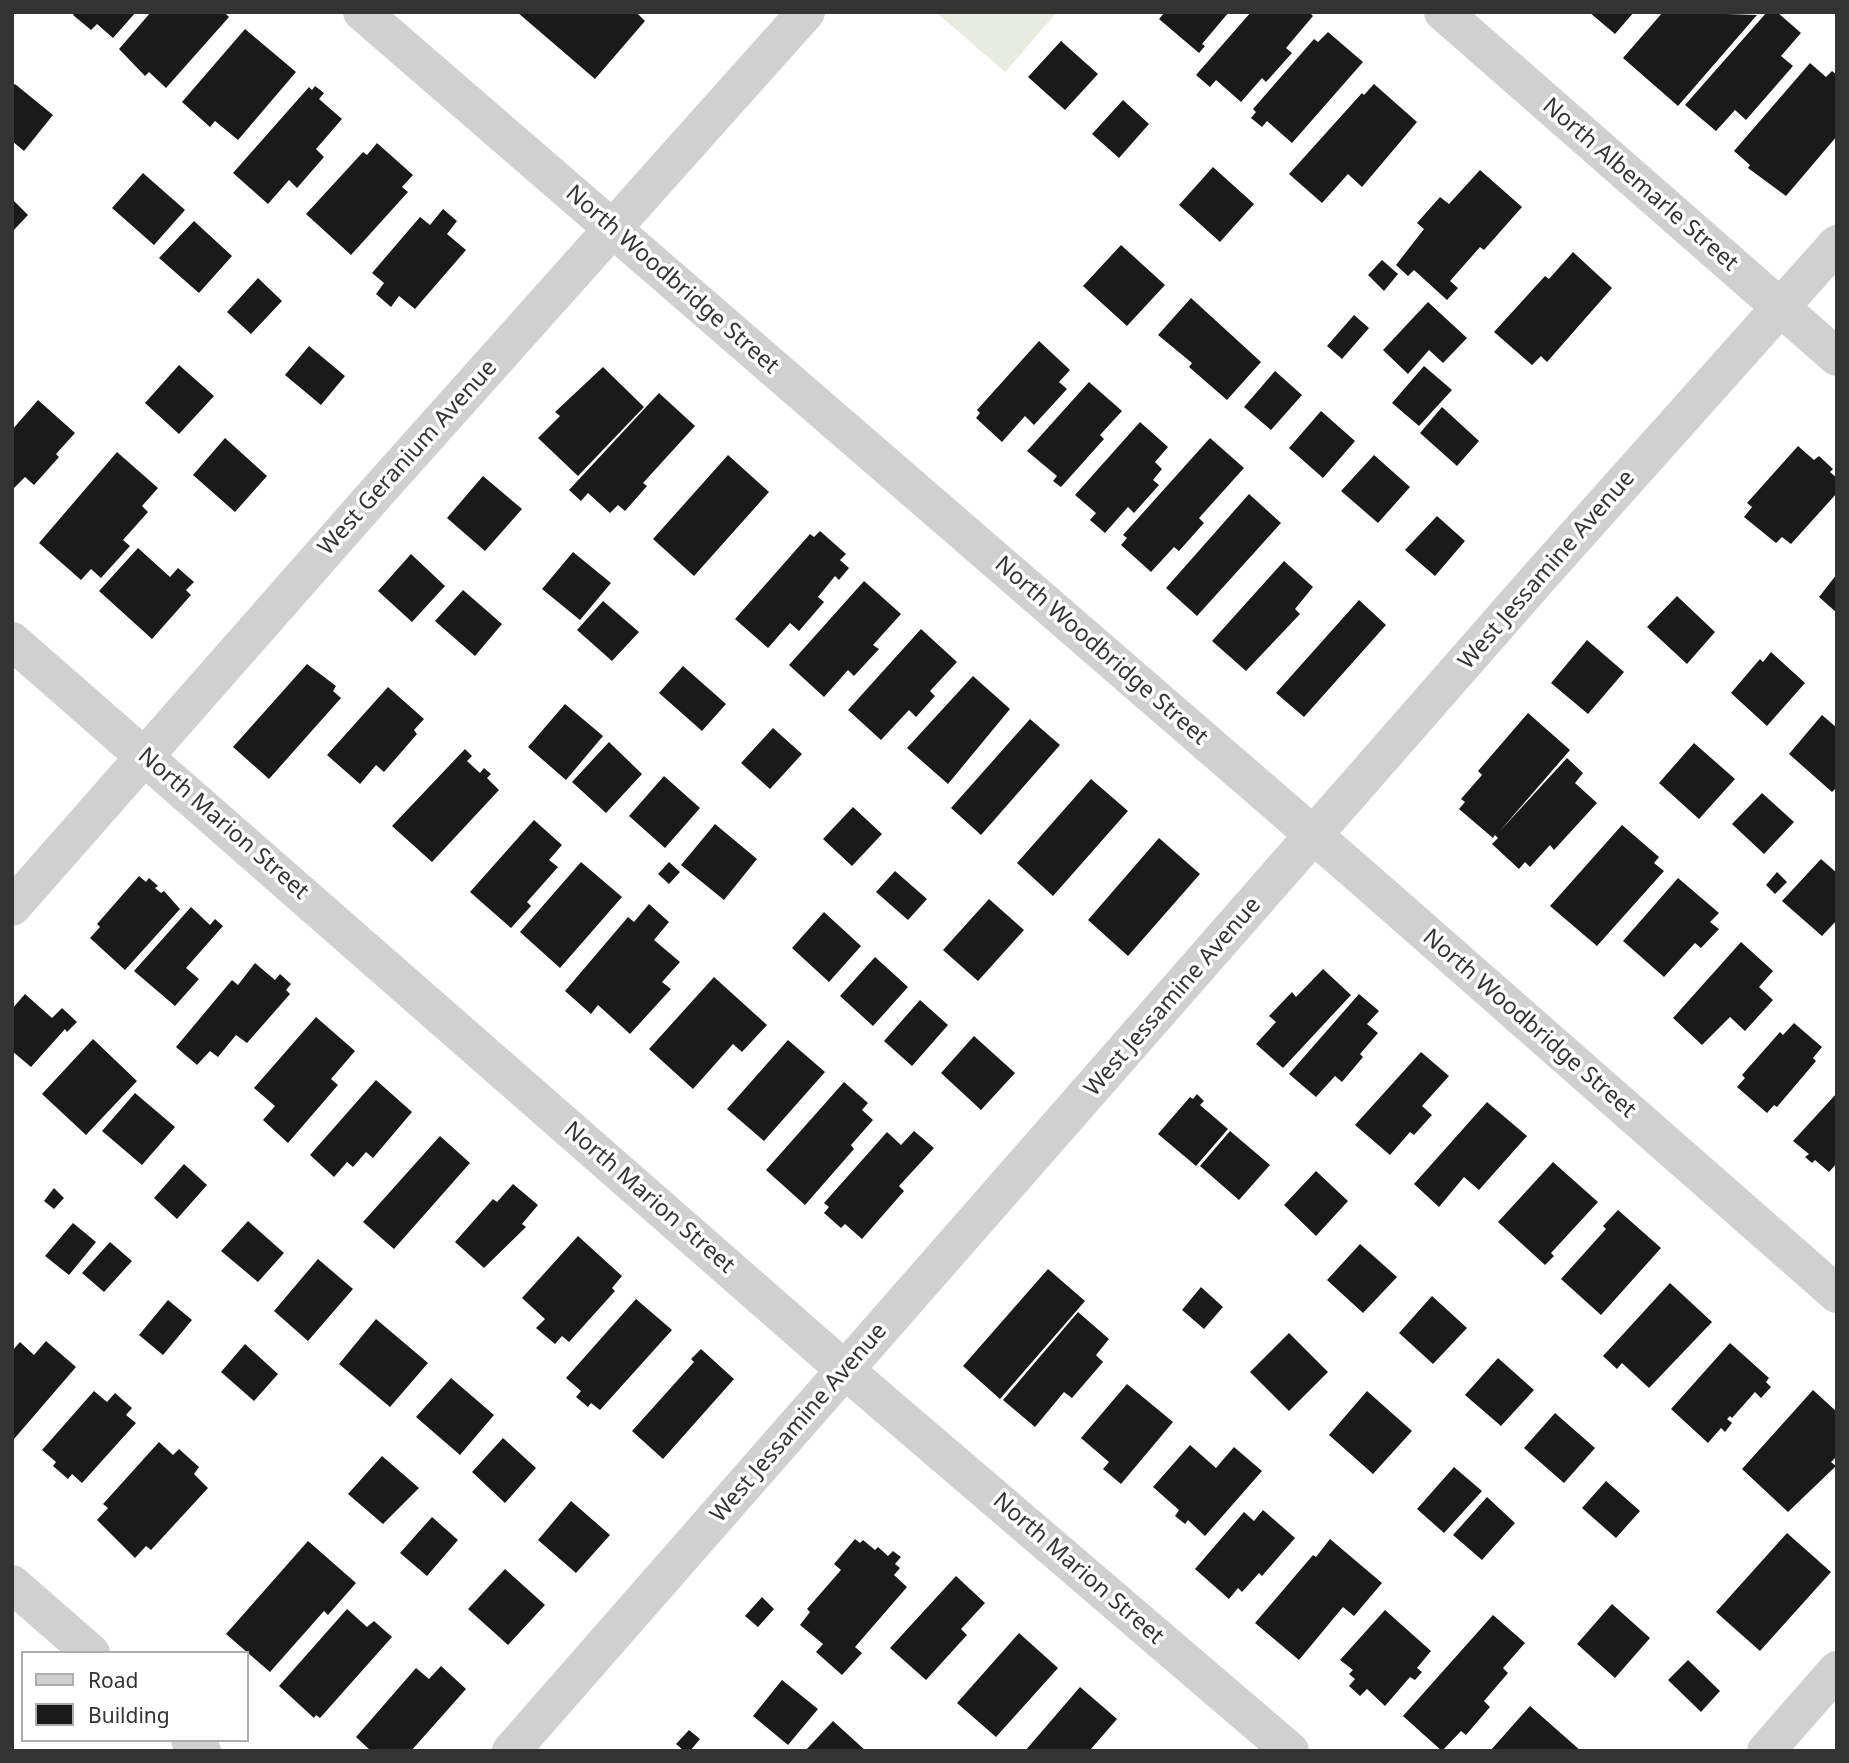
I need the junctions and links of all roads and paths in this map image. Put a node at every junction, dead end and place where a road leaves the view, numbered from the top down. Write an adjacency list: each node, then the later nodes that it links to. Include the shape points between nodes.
1 (362, 12): 4 (street, North Woodbridge Street)
2 (806, 12): 4 (street, West Geranium Avenue)
3 (1443, 12): 6 (street, North Albemarle Street)
4 (612, 229): 9 (street, West Geranium Avenue); 10 (street, North Woodbridge Street)
5 (1837, 244): 6 (street, West Jessamine Avenue)
6 (1780, 307): 7 (street, North Albemarle Street); 10 (street, West Jessamine Avenue)
7 (1837, 357)
8 (12, 641): 9 (street, North Marion Street)
9 (145, 756): 11 (street, West Geranium Avenue); 13 (street, North Marion Street)
10 (1315, 836): 12 (street, North Woodbridge Street); 13 (street, West Jessamine Avenue)
11 (12, 907)
12 (1837, 1294)
13 (845, 1370): 17 (street, West Jessamine Avenue); 18 (street, North Marion Street)
14 (12, 1584): 15 (street)
15 (88, 1651)
16 (1837, 1670): 19 (street)
17 (511, 1751)
18 (1290, 1751)
19 (1766, 1751)

